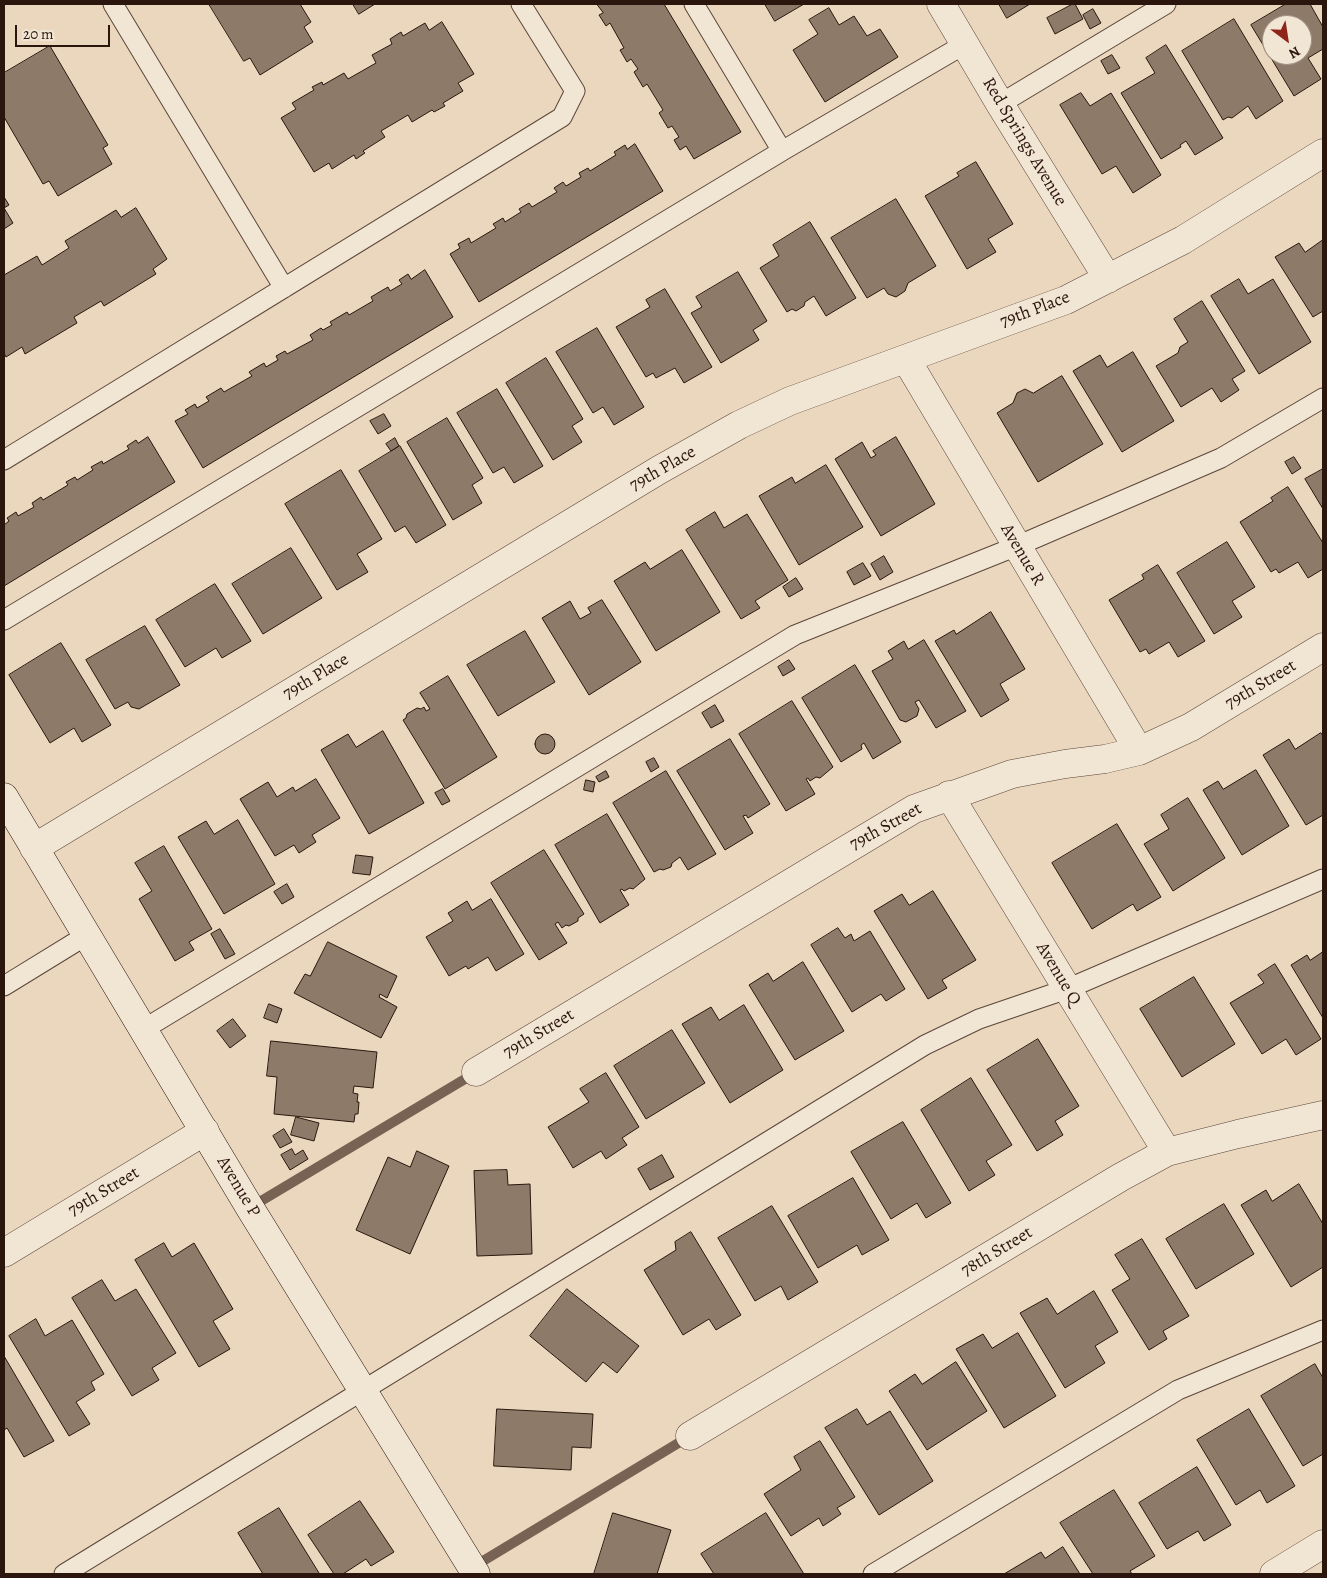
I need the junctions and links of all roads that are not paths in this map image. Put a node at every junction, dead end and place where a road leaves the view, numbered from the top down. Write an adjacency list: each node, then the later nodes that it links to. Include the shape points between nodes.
1 (113, 4): 11 (lane)
2 (522, 4): 11 (lane, via 574,91 562,117)
3 (694, 4): 8 (lane)
4 (941, 4): 6 (street, Red Springs Avenue)
5 (1166, 4): 7 (lane)
6 (965, 44): 7 (street, Red Springs Avenue); 8 (lane)
7 (1000, 104): 10 (street, Red Springs Avenue)
8 (782, 152): 16 (lane)
9 (1323, 153): 10 (street, 79th Place, via 1183,240)
10 (1108, 279): 12 (street, 79th Place, via 1066,300)
11 (284, 288): 14 (lane)
12 (906, 359): 15 (street, Avenue R); 21 (street, 79th Place, via 790,401 668,465)
13 (1323, 398): 15 (lane, via 1221,458)
14 (4, 460)
15 (1017, 546): 18 (street, Avenue R); 26 (lane, via 795,635)
16 (4, 620)
17 (1323, 647): 18 (street, 79th Street, via 1191,727)
18 (1139, 751): 19 (street, 79th Street, via 1012,774)
19 (948, 795): 25 (street, Avenue Q); 27 (street, 79th Street, via 914,809)
20 (4, 797): 21 (street, Avenue P)
21 (34, 848): 23 (street, Avenue P)
22 (1323, 879): 25 (lane)
23 (87, 936): 24 (lane); 26 (street, Avenue P)
24 (4, 986)
25 (1067, 989): 30 (street, Avenue Q); 33 (lane, via 978,1018 925,1045)
26 (144, 1029): 29 (street, Avenue P)
27 (476, 1072)
28 (1323, 1115): 30 (street, 78th Street)
29 (205, 1131): 31 (street, 79th Street); 33 (street, Avenue P)
30 (1167, 1152): 34 (street, 78th Street)
31 (4, 1253)
32 (1323, 1330): 38 (lane, via 1178,1390)
33 (363, 1389): 36 (lane); 37 (street, Avenue P)
34 (690, 1436)
35 (1323, 1544): 39 (street)
36 (64, 1574)
37 (476, 1574)
38 (873, 1574)
39 (1274, 1574)

